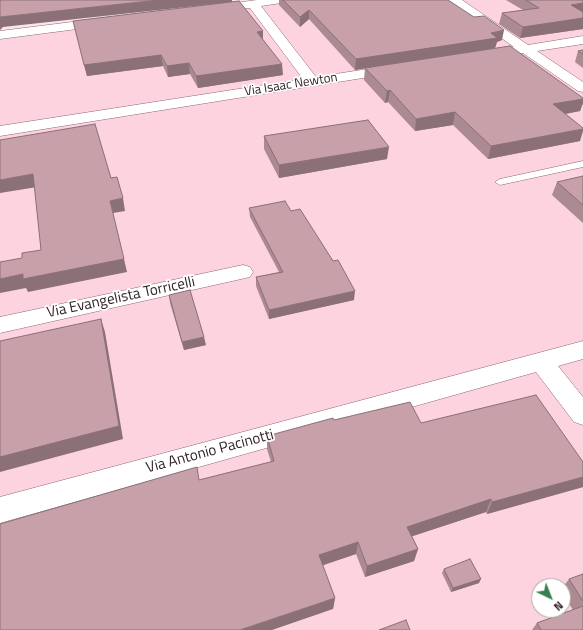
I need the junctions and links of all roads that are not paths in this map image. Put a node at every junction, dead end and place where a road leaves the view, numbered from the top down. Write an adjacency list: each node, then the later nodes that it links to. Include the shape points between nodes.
1 (281, 0): 3 (street)
2 (454, 0): 8 (street)
3 (253, 4): 4 (street); 11 (street)
4 (198, 10)
5 (119, 20): 6 (street)
6 (0, 35)
7 (583, 40): 8 (street)
8 (526, 49): 9 (street); 12 (street)
9 (473, 57)
10 (411, 66): 11 (street, Via Isaac Newton)
11 (312, 82): 13 (street, Via Isaac Newton)
12 (583, 88)
13 (0, 130)
14 (583, 164): 15 (lane)
15 (500, 182)
16 (243, 272): 17 (street, Via Evangelista Torricelli)
17 (0, 325)
18 (583, 350): 19 (street, Via Antonio Pacinotti)
19 (541, 362): 20 (street); 21 (street, Via Antonio Pacinotti)
20 (583, 415)
21 (0, 510)

